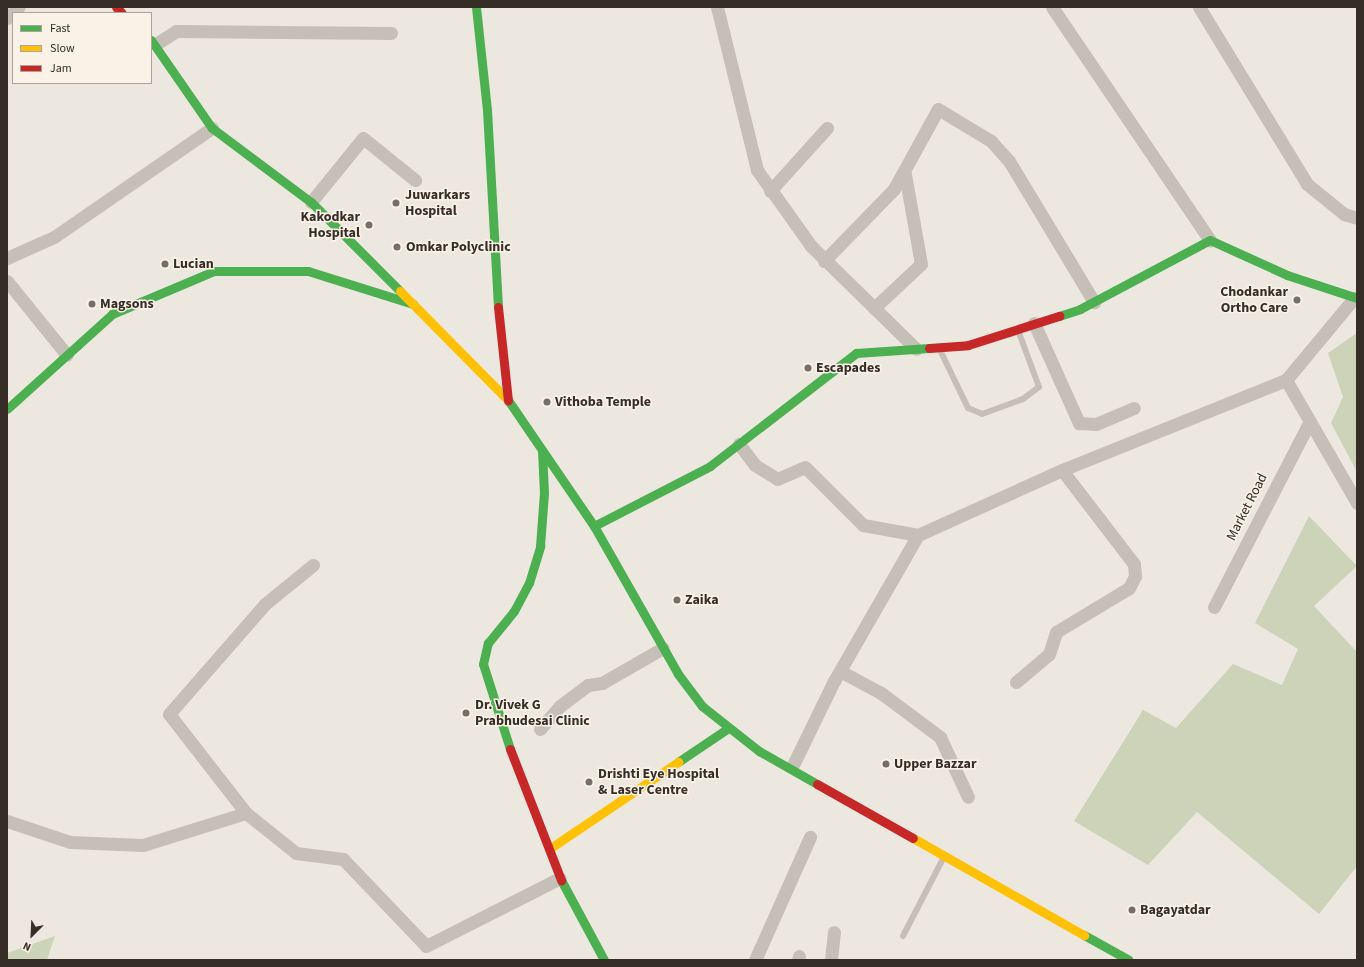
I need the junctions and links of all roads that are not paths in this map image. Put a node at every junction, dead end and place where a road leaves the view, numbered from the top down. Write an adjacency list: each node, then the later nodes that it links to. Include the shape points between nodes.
1 (476, 7): 28 (street, via 487,110 494,274)
2 (717, 7): 11 (street, via 753,161)
3 (1052, 7): 14 (street)
4 (1200, 7): 13 (street, via 1307,184 1344,214)
5 (391, 33): 6 (street, via 176,31)
6 (153, 42): 7 (street)
7 (212, 128): 12 (street); 15 (street, via 54,236)
8 (827, 128): 11 (street)
9 (905, 174): 16 (street); 19 (street, via 938,109 991,141 1009,161); 21 (street, via 920,264)
10 (415, 180): 12 (street, via 363,138)
11 (770, 191): 16 (street)
12 (311, 202): 20 (street)
13 (1357, 218)
14 (1210, 240): 18 (street, via 1287,276); 19 (street)
15 (7, 258)
16 (824, 261): 21 (street)
17 (7, 281): 26 (street)
18 (1356, 298): 27 (street)
19 (1094, 302): 22 (street)
20 (417, 306): 26 (street, via 308,271 214,272 112,314); 28 (street)
21 (874, 308): 25 (street)
22 (1034, 324): 23 (street); 29 (street, via 1079,423 1096,424)
23 (1017, 329): 24 (street, via 968,344); 24 (lane, via 1040,387 1023,399 982,414 968,408)
24 (939, 347): 25 (street)
25 (916, 349): 32 (street, via 856,353)
26 (67, 355): 30 (street)
27 (1286, 380): 31 (street); 34 (street)
28 (508, 400): 33 (street)
29 (1134, 408)
30 (7, 409)
31 (1310, 421): 35 (street); 39 (street, Market Road)
32 (739, 444): 36 (street, via 710,466); 37 (street, via 755,465 777,479 805,466 863,525)
33 (542, 450): 36 (street); 50 (street, via 544,493 540,546 529,583 514,611 488,643 483,664 517,770)
34 (1062, 470): 37 (street); 42 (street, via 1134,564 1135,576 1129,588 1056,632 1050,654)
35 (1357, 503)
36 (594, 526): 40 (street)
37 (918, 535): 41 (street)
38 (313, 565): 47 (street, via 265,604 169,714)
39 (1214, 607)
40 (663, 648): 43 (street, via 702,706); 44 (street, via 602,683 588,684 560,706)
41 (840, 671): 45 (street); 46 (street, via 881,693 940,737)
42 (1016, 682)
43 (728, 729): 45 (street); 50 (street)
44 (540, 730)
45 (792, 767): 51 (street)
46 (968, 797)
47 (246, 813): 48 (street, via 143,844 70,842); 52 (street, via 296,853 343,859 426,946)
48 (7, 821)
49 (810, 837): 56 (street)
50 (549, 849): 52 (street)
51 (945, 856): 54 (lane); 58 (street)
52 (560, 878): 55 (street)
53 (834, 932): 57 (street)
54 (903, 936)
55 (604, 960)
56 (755, 960)
57 (831, 960)
58 (1129, 960)

